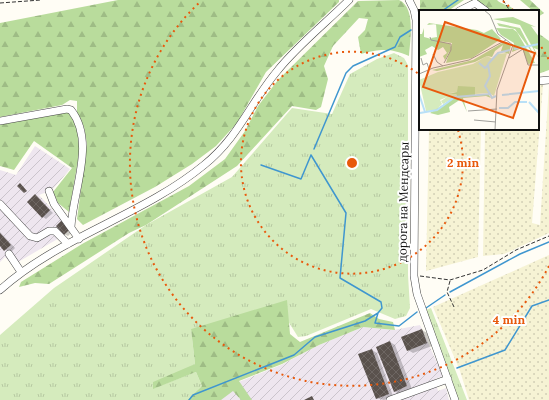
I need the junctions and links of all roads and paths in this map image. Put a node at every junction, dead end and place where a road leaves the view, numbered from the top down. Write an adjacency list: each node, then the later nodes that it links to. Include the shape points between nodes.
1 (41, 0): 5 (path)
2 (349, 0): 17 (street, via 278,69 225,147 176,186)
3 (409, 0): 9 (street, дорога на Мендсары, via 416,20)
4 (503, 0): 8 (path)
5 (0, 3)
6 (461, 10): 7 (street, via 475,3)
7 (485, 10)
8 (509, 10)
9 (418, 73): 21 (street, дорога на Мендсары)
10 (549, 80): 11 (street)
11 (539, 81)
12 (0, 121): 15 (street, via 67,109 74,113 84,146)
13 (49, 191): 15 (street, via 54,204)
14 (0, 204): 18 (street, via 30,236 37,238 49,231 55,231)
15 (71, 227): 17 (street)
16 (549, 236): 22 (path, via 516,250 483,270)
17 (79, 238): 18 (street)
18 (68, 244): 20 (street)
19 (9, 254): 20 (street)
20 (21, 272): 23 (street)
21 (414, 276): 22 (path); 25 (street, дорога на Мендсары, via 417,294)
22 (450, 280): 24 (path, via 447,292)
23 (0, 288)
24 (454, 307)
25 (448, 379): 26 (street); 27 (street, дорога на Мендсары)
26 (390, 400)
27 (454, 400)

